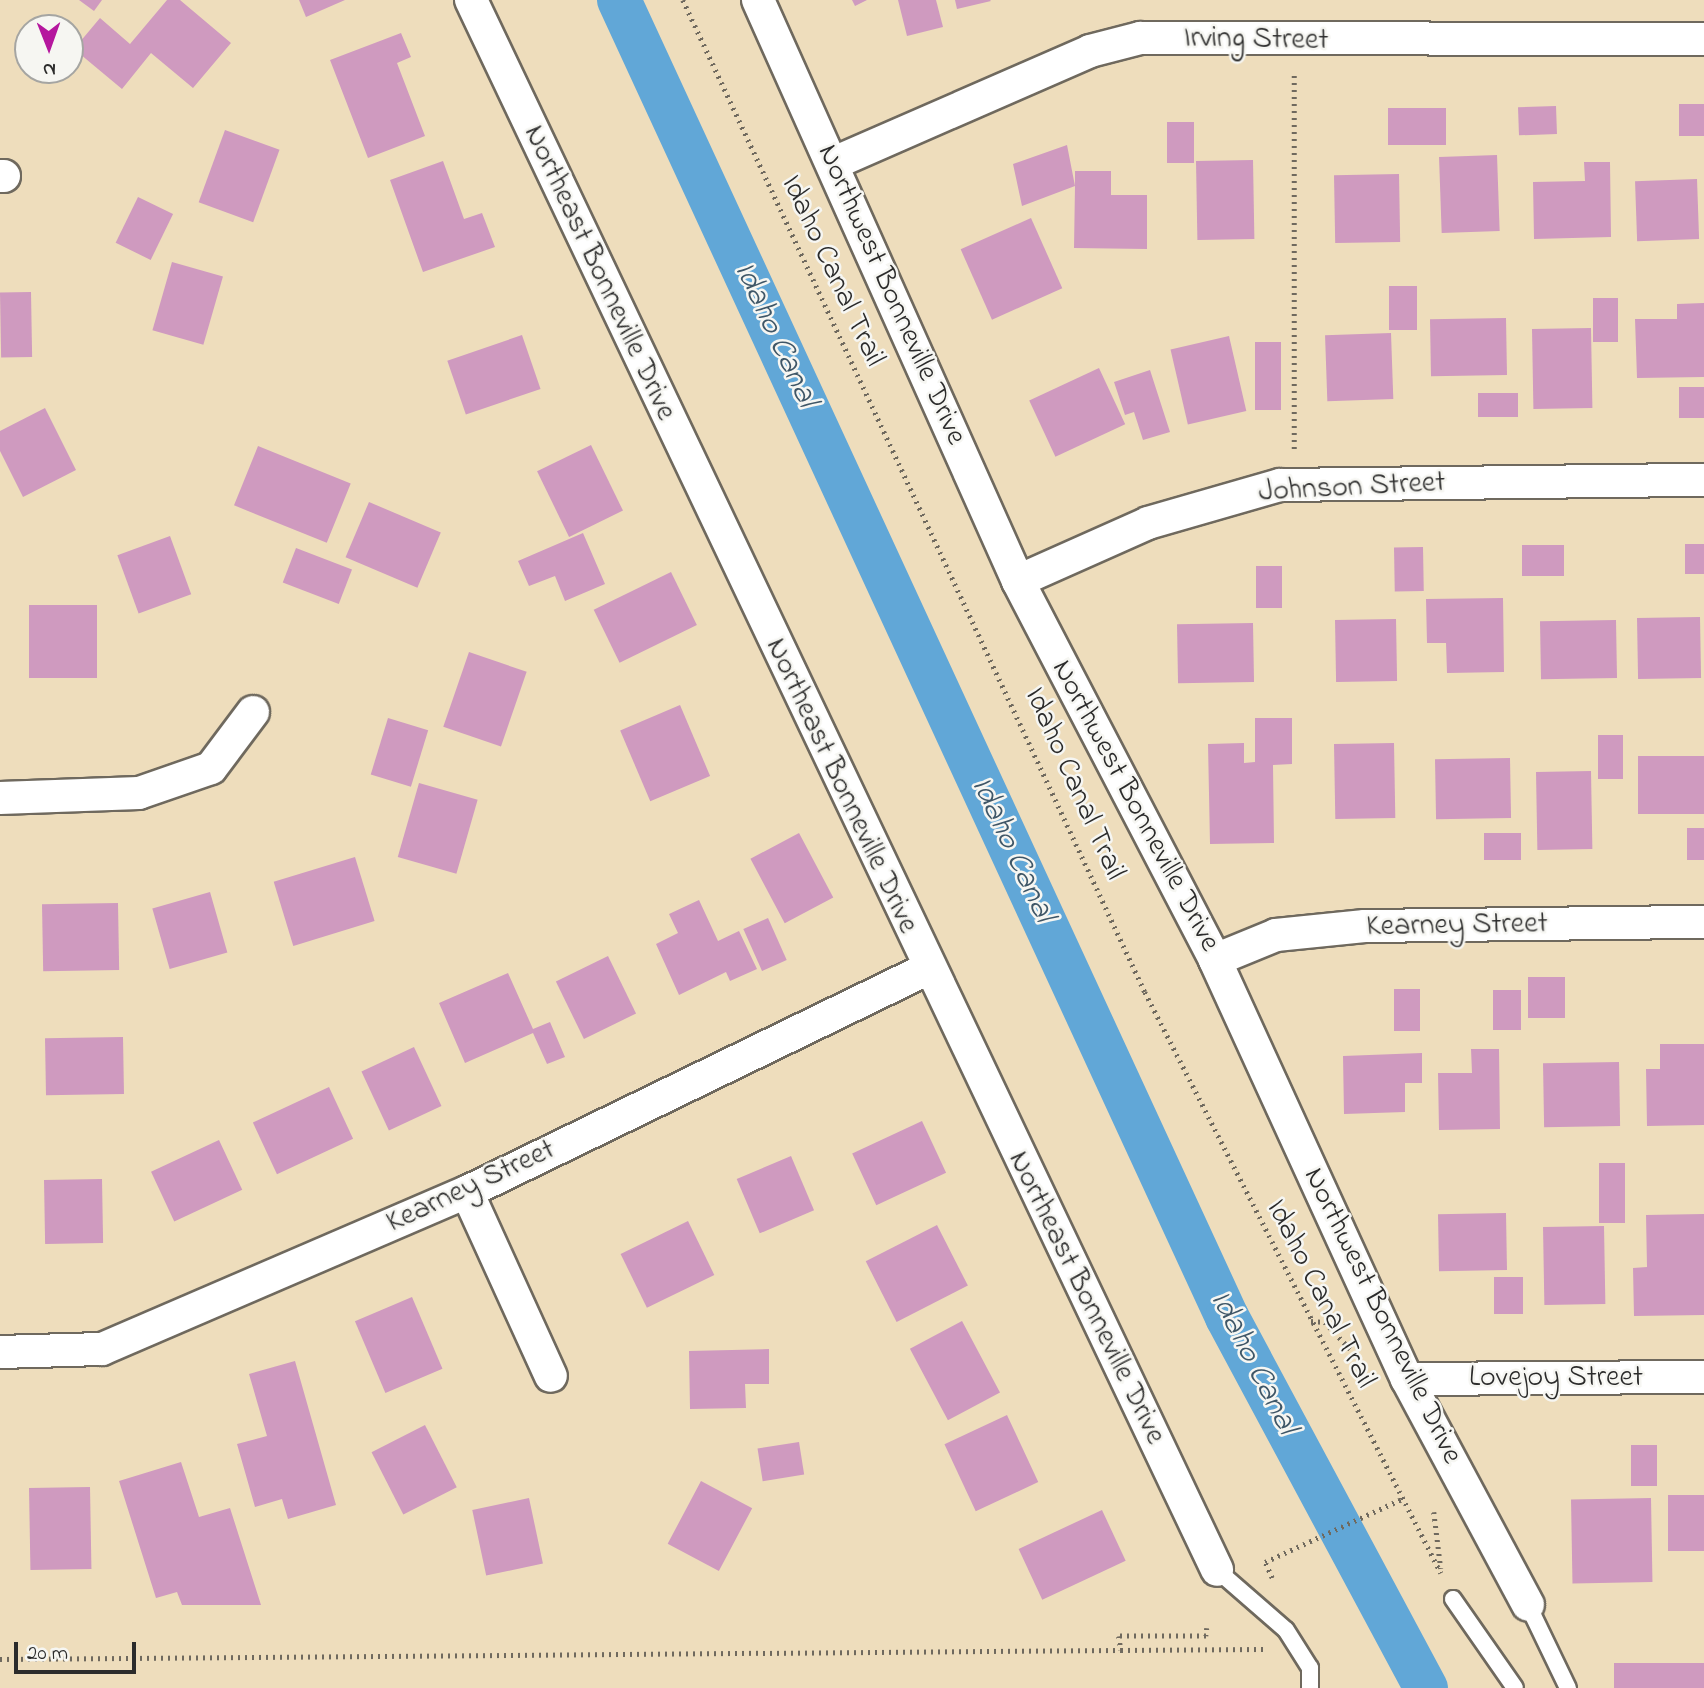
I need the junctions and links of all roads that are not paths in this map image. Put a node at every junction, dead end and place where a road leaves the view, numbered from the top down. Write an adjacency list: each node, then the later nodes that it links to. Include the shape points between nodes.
1 (471, 0): 11 (street, Northeast Bonneville Drive)
2 (758, 0): 4 (street, Northwest Bonneville Drive)
3 (1704, 39): 4 (street, Irving Street, via 1140,38 1090,51)
4 (834, 163): 6 (street, Northwest Bonneville Drive)
5 (1704, 480): 6 (street, Johnson Street, via 1280,485 1148,523)
6 (1018, 581): 10 (street, Northwest Bonneville Drive)
7 (253, 712): 8 (street, via 212,768 139,793)
8 (0, 798)
9 (1704, 922): 10 (street, Kearney Street, via 1365,926 1276,935)
10 (1215, 960): 16 (street, Northwest Bonneville Drive)
11 (927, 969): 12 (street, Kearney Street); 17 (street, Northeast Bonneville Drive)
12 (467, 1192): 13 (street, Kearney Street, via 102,1349); 14 (street)
13 (0, 1353)
14 (551, 1376)
15 (1704, 1377): 16 (street, Lovejoy Street)
16 (1407, 1379): 19 (street, Northwest Bonneville Drive)
17 (1217, 1570): 20 (lane, via 1298,1648 1310,1668)
18 (1453, 1599): 21 (lane)
19 (1528, 1605): 22 (lane)
20 (1310, 1688)
21 (1515, 1688)
22 (1568, 1688)

